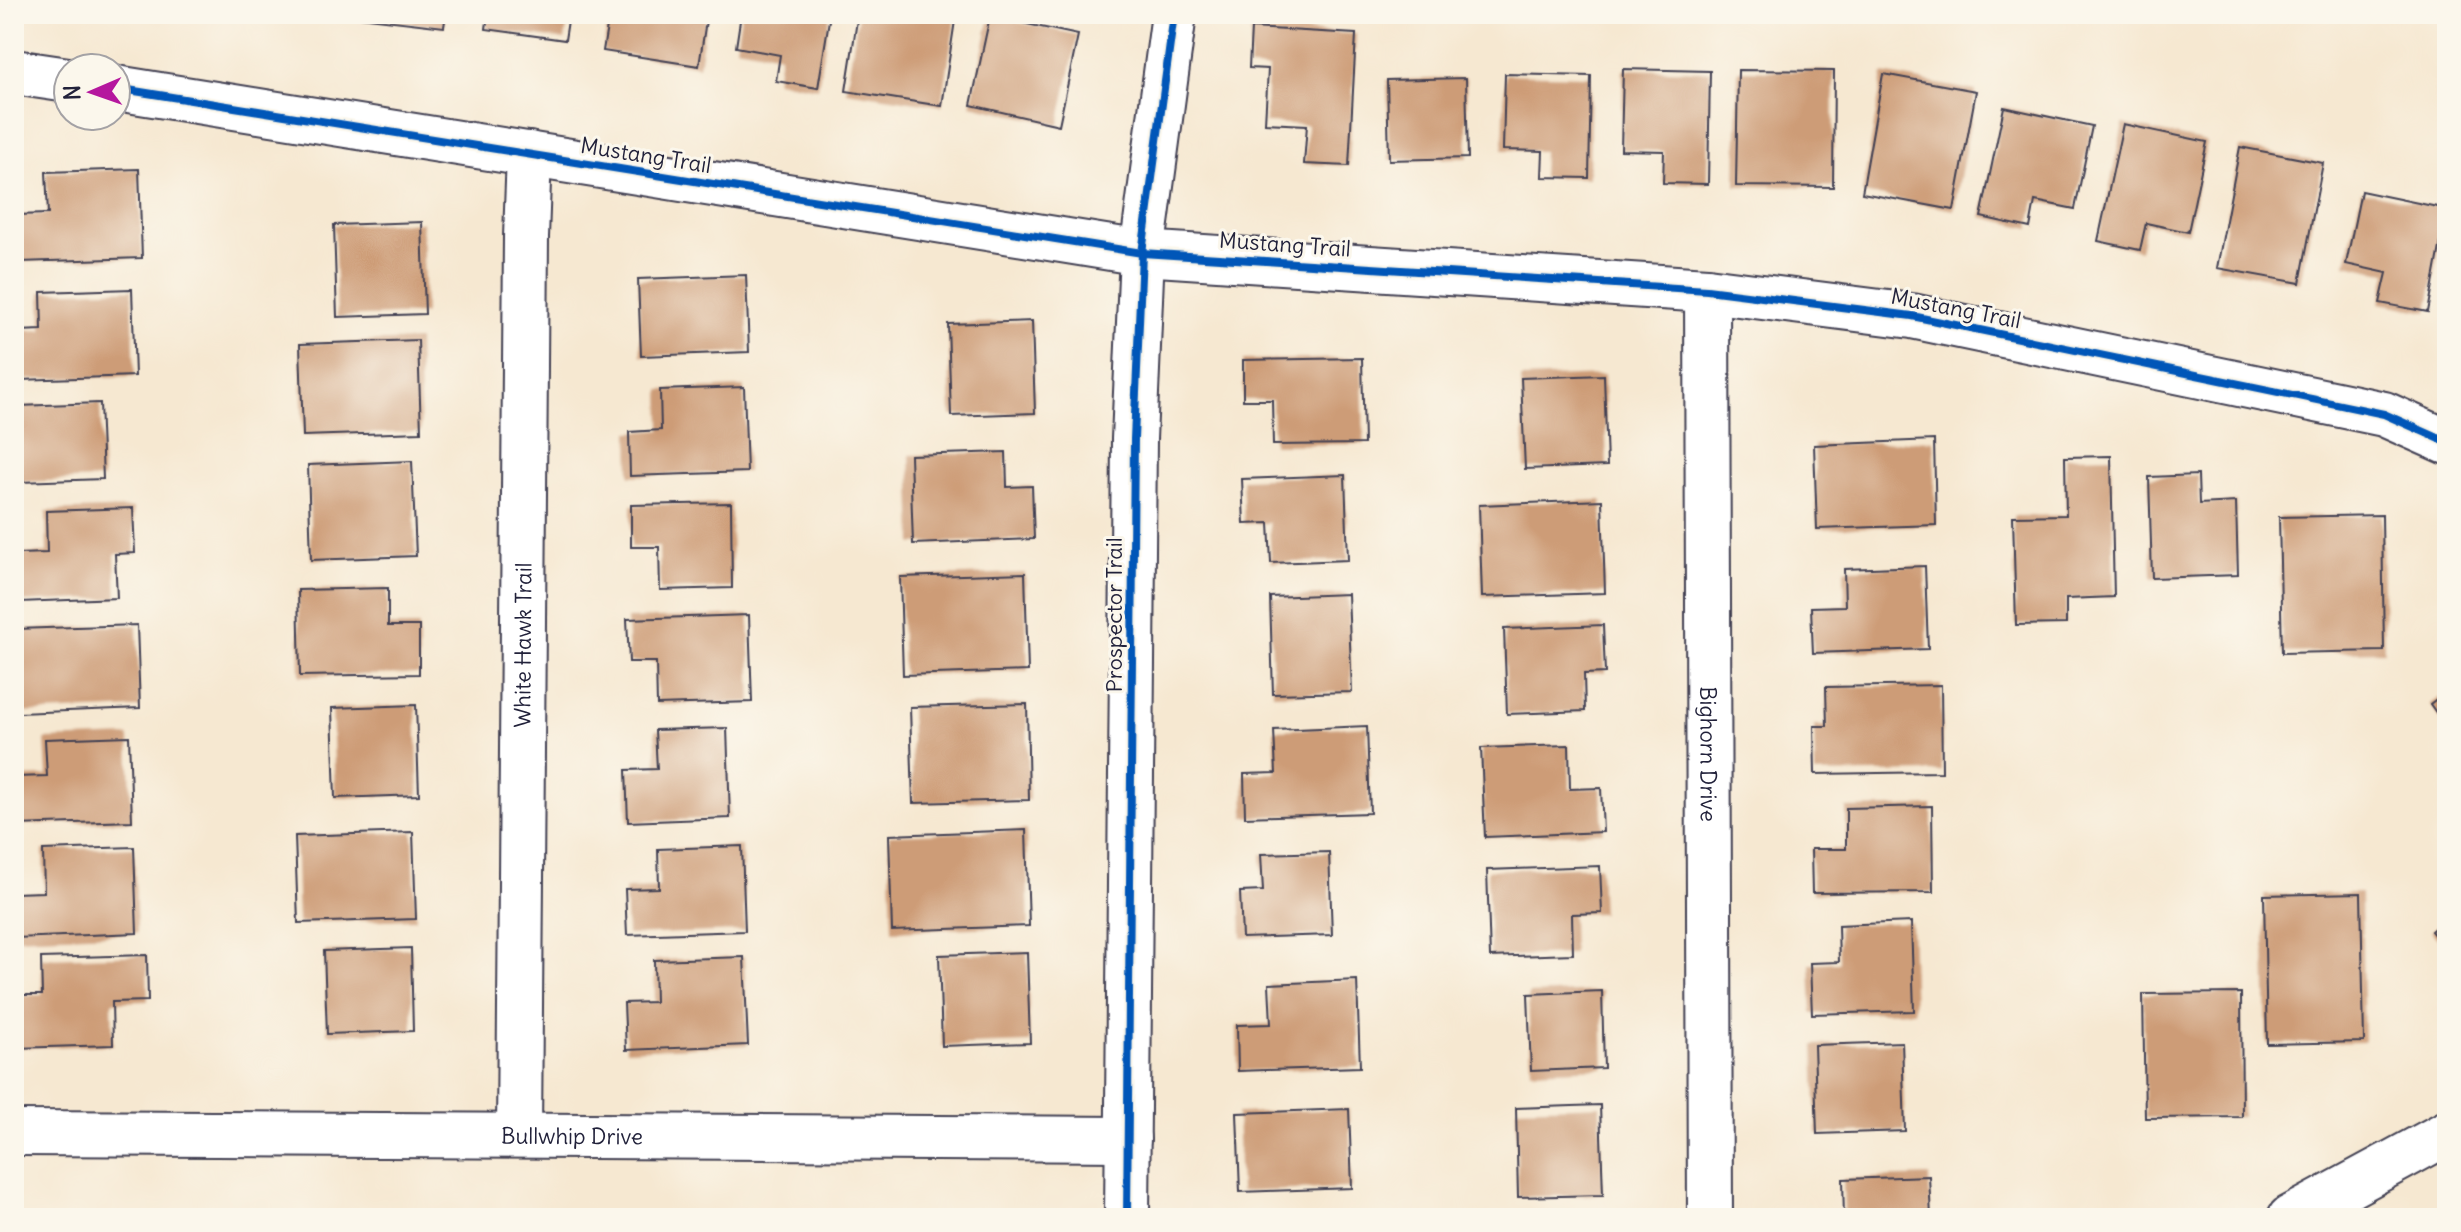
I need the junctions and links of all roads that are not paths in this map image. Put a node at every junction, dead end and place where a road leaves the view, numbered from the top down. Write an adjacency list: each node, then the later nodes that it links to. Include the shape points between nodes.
1 (1174, 14): 6 (street, Prospector Trail)
2 (14, 72): 3 (street)
3 (52, 78)
4 (132, 91): 5 (street, Mustang Trail)
5 (529, 154): 6 (street, Mustang Trail); 11 (street, White Hawk Trail)
6 (1142, 253): 7 (street, Mustang Trail); 12 (street, Prospector Trail, via 1134,439)
7 (1707, 290): 8 (street, Mustang Trail, via 1928,319 2384,414); 14 (street, Bighorn Drive)
8 (2447, 442)
9 (14, 1133): 11 (street, Bullwhip Drive)
10 (2447, 1133): 15 (street)
11 (519, 1135): 12 (street, Bullwhip Drive)
12 (1128, 1139): 13 (street, Prospector Trail)
13 (1127, 1218)
14 (1710, 1218)
15 (2290, 1218)

